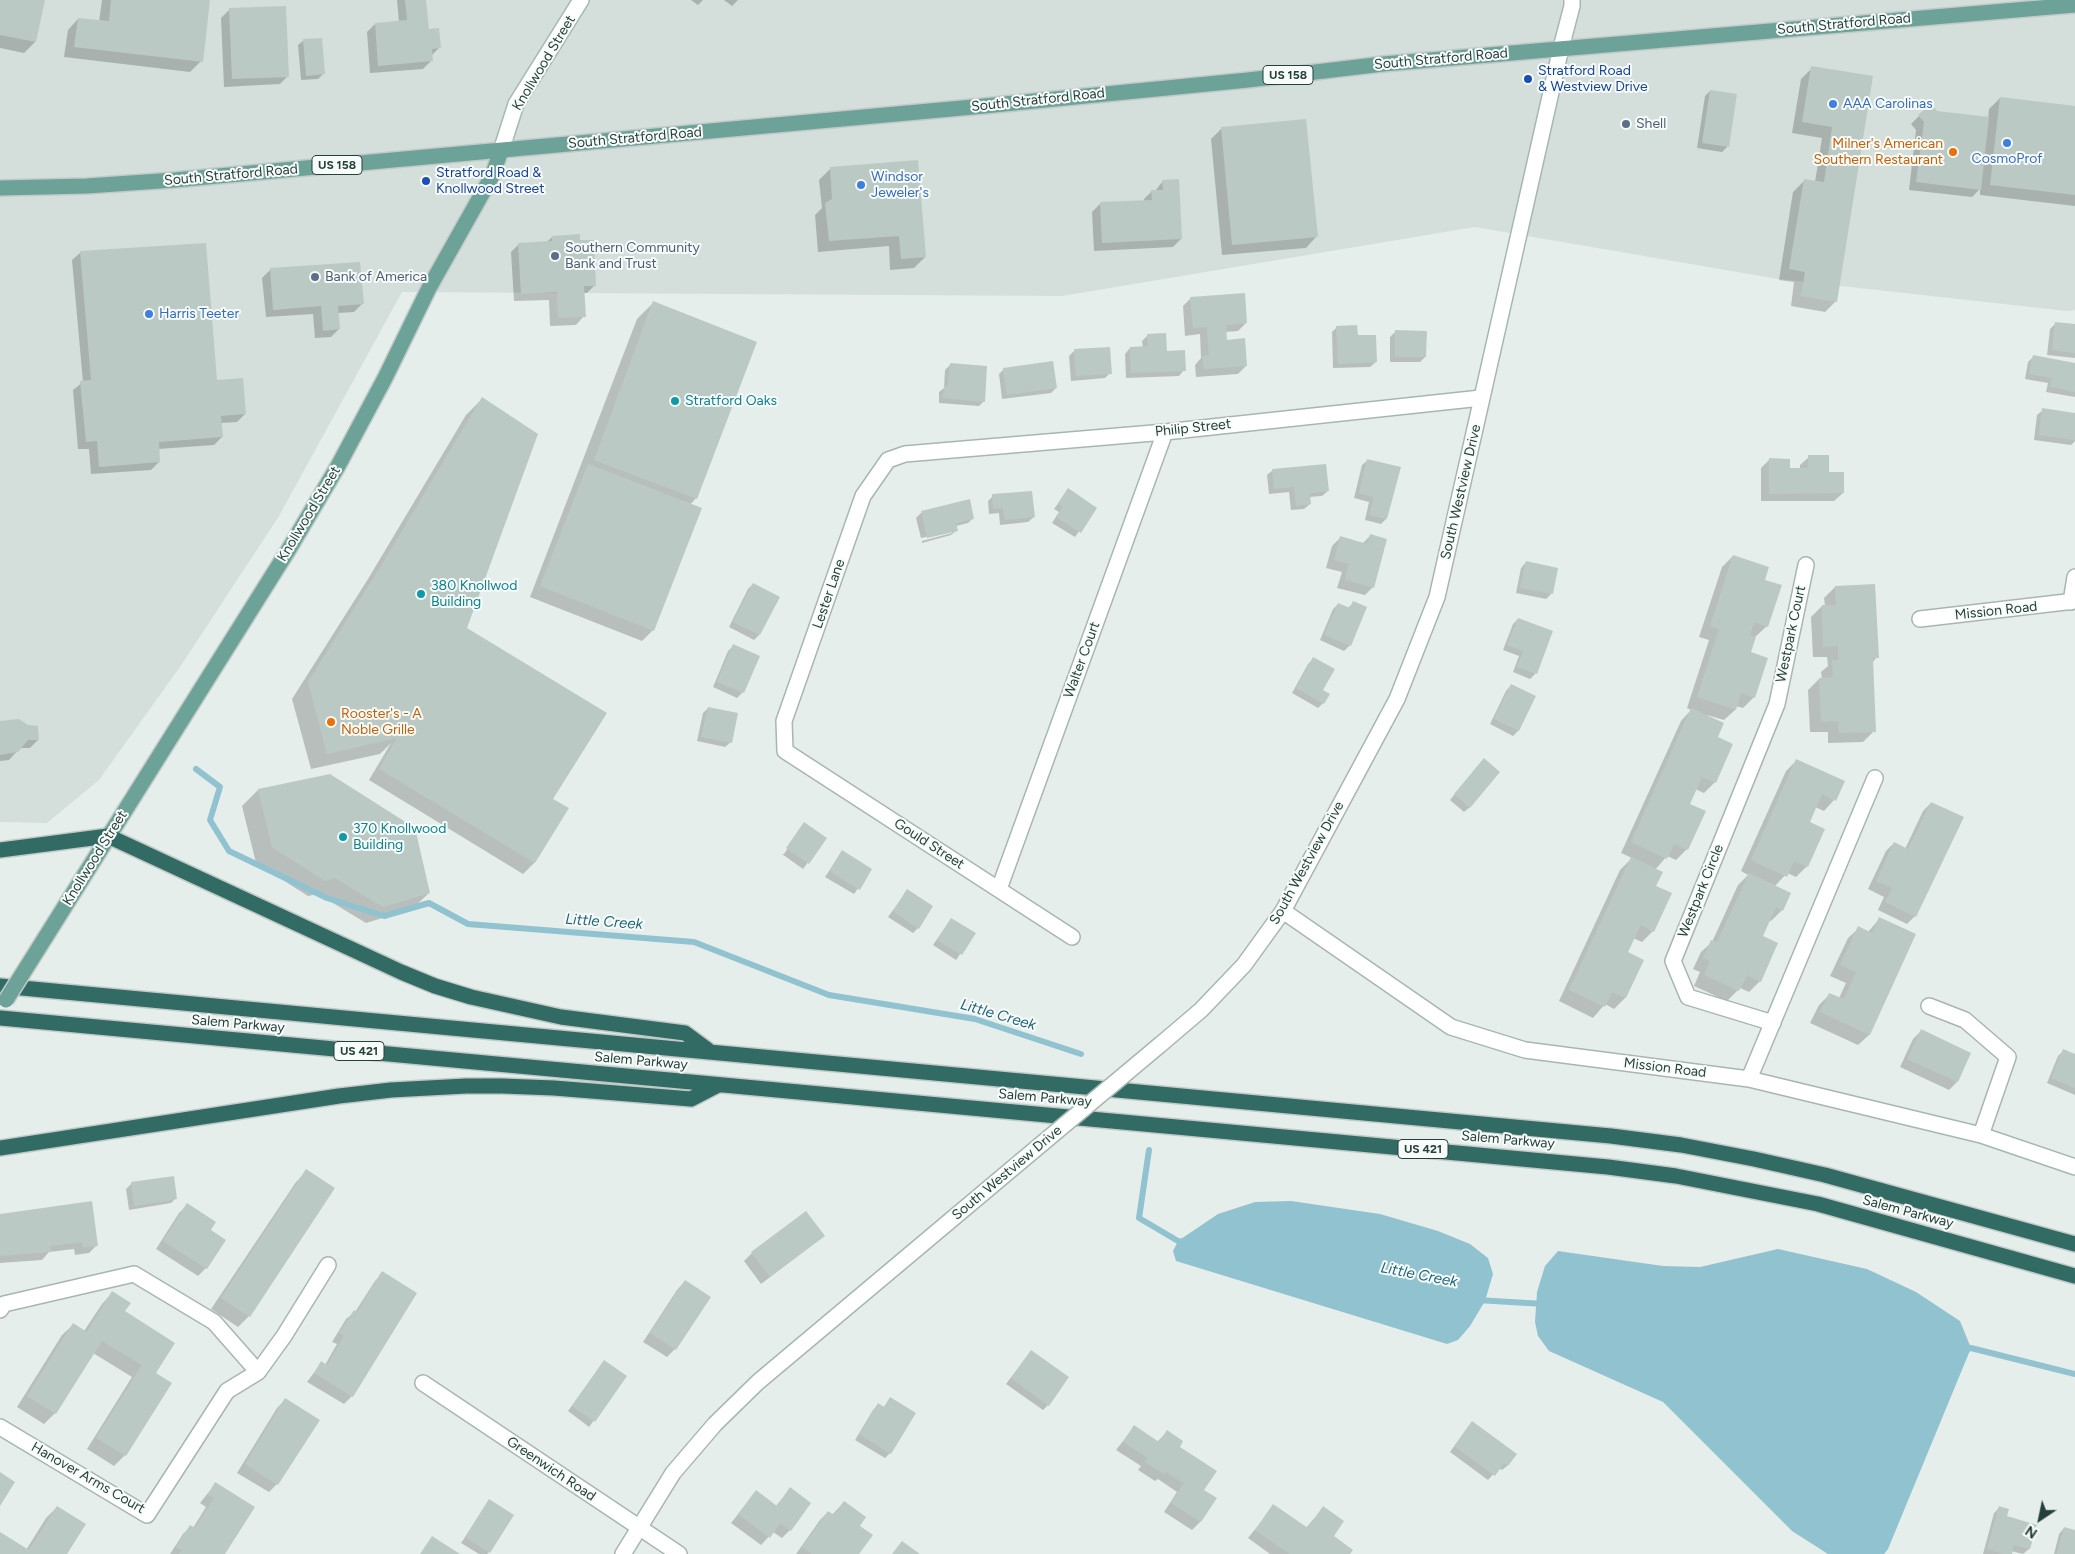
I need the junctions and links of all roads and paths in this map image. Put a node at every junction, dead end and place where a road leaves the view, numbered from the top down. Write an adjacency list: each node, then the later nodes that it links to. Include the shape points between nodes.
1 (581, 0): 5 (street, Knollwood Street, via 516,104)
2 (1572, 0): 4 (street, South Westview Drive)
3 (2075, 4): 4 (main road, South Stratford Road / US 158)
4 (1560, 48): 5 (main road, South Stratford Road / US 158); 7 (street, South Westview Drive)
5 (501, 151): 6 (main road, South Stratford Road / US 158, via 164,181); 17 (main road, Knollwood Street, via 492,176 429,288 343,457 289,549)
6 (0, 188)
7 (1482, 398): 8 (street, Philip Street); 20 (street, South Westview Drive, via 1437,597 1397,699)
8 (1165, 432): 9 (street, Philip Street); 19 (street, Walter Court)
9 (905, 454): 15 (street, Lester Lane, via 888,460 863,496 784,721)
10 (1806, 565): 14 (street, Westpark Court)
11 (2075, 577): 12 (street, Mission Road)
12 (2073, 602): 13 (street, Mission Road)
13 (1920, 619)
14 (1777, 704): 26 (street, Westpark Circle, via 1673,962 1688,997)
15 (785, 751): 19 (street, Gould Street)
16 (1875, 778): 26 (street)
17 (108, 836): 18 (highway); 24 (main road, Knollwood Street, bridge); 27 (highway, via 435,986 561,1017 685,1034)
18 (0, 850)
19 (999, 889): 21 (street, Gould Street)
20 (1283, 911): 28 (street, Mission Road, via 1452,1027 1525,1050); 40 (street, South Westview Drive, bridge, via 1244,964 1201,1010 753,1387 715,1424 673,1473)
21 (1072, 938)
22 (0, 986): 27 (highway, Salem Parkway / US 421)
23 (1929, 1006): 30 (street, via 1966,1020 2008,1057)
24 (0, 1010)
25 (0, 1018): 29 (highway, Salem Parkway / US 421)
26 (1773, 1023): 28 (street)
27 (709, 1051): 33 (highway, Salem Parkway / US 421, via 1681,1145 1825,1175)
28 (1750, 1079): 30 (street, Mission Road)
29 (718, 1085): 31 (highway, via 691,1099 502,1086 391,1090); 35 (highway, Salem Parkway / US 421, via 1537,1159 1676,1176 1818,1204)
30 (1981, 1134): 32 (street, Mission Road)
31 (0, 1148)
32 (2075, 1167)
33 (2075, 1244)
34 (328, 1265): 37 (street, Hanover Arms Court)
35 (2075, 1276)
36 (0, 1310): 37 (street, via 4,1304 134,1274 214,1322)
37 (258, 1372): 39 (street, Hanover Arms Court, via 227,1392 147,1515)
38 (423, 1383): 40 (street, Greenwich Road)
39 (0, 1427)
40 (638, 1527): 41 (street, South Westview Drive); 42 (street, Greenwich Road)
41 (623, 1554)
42 (679, 1554)

